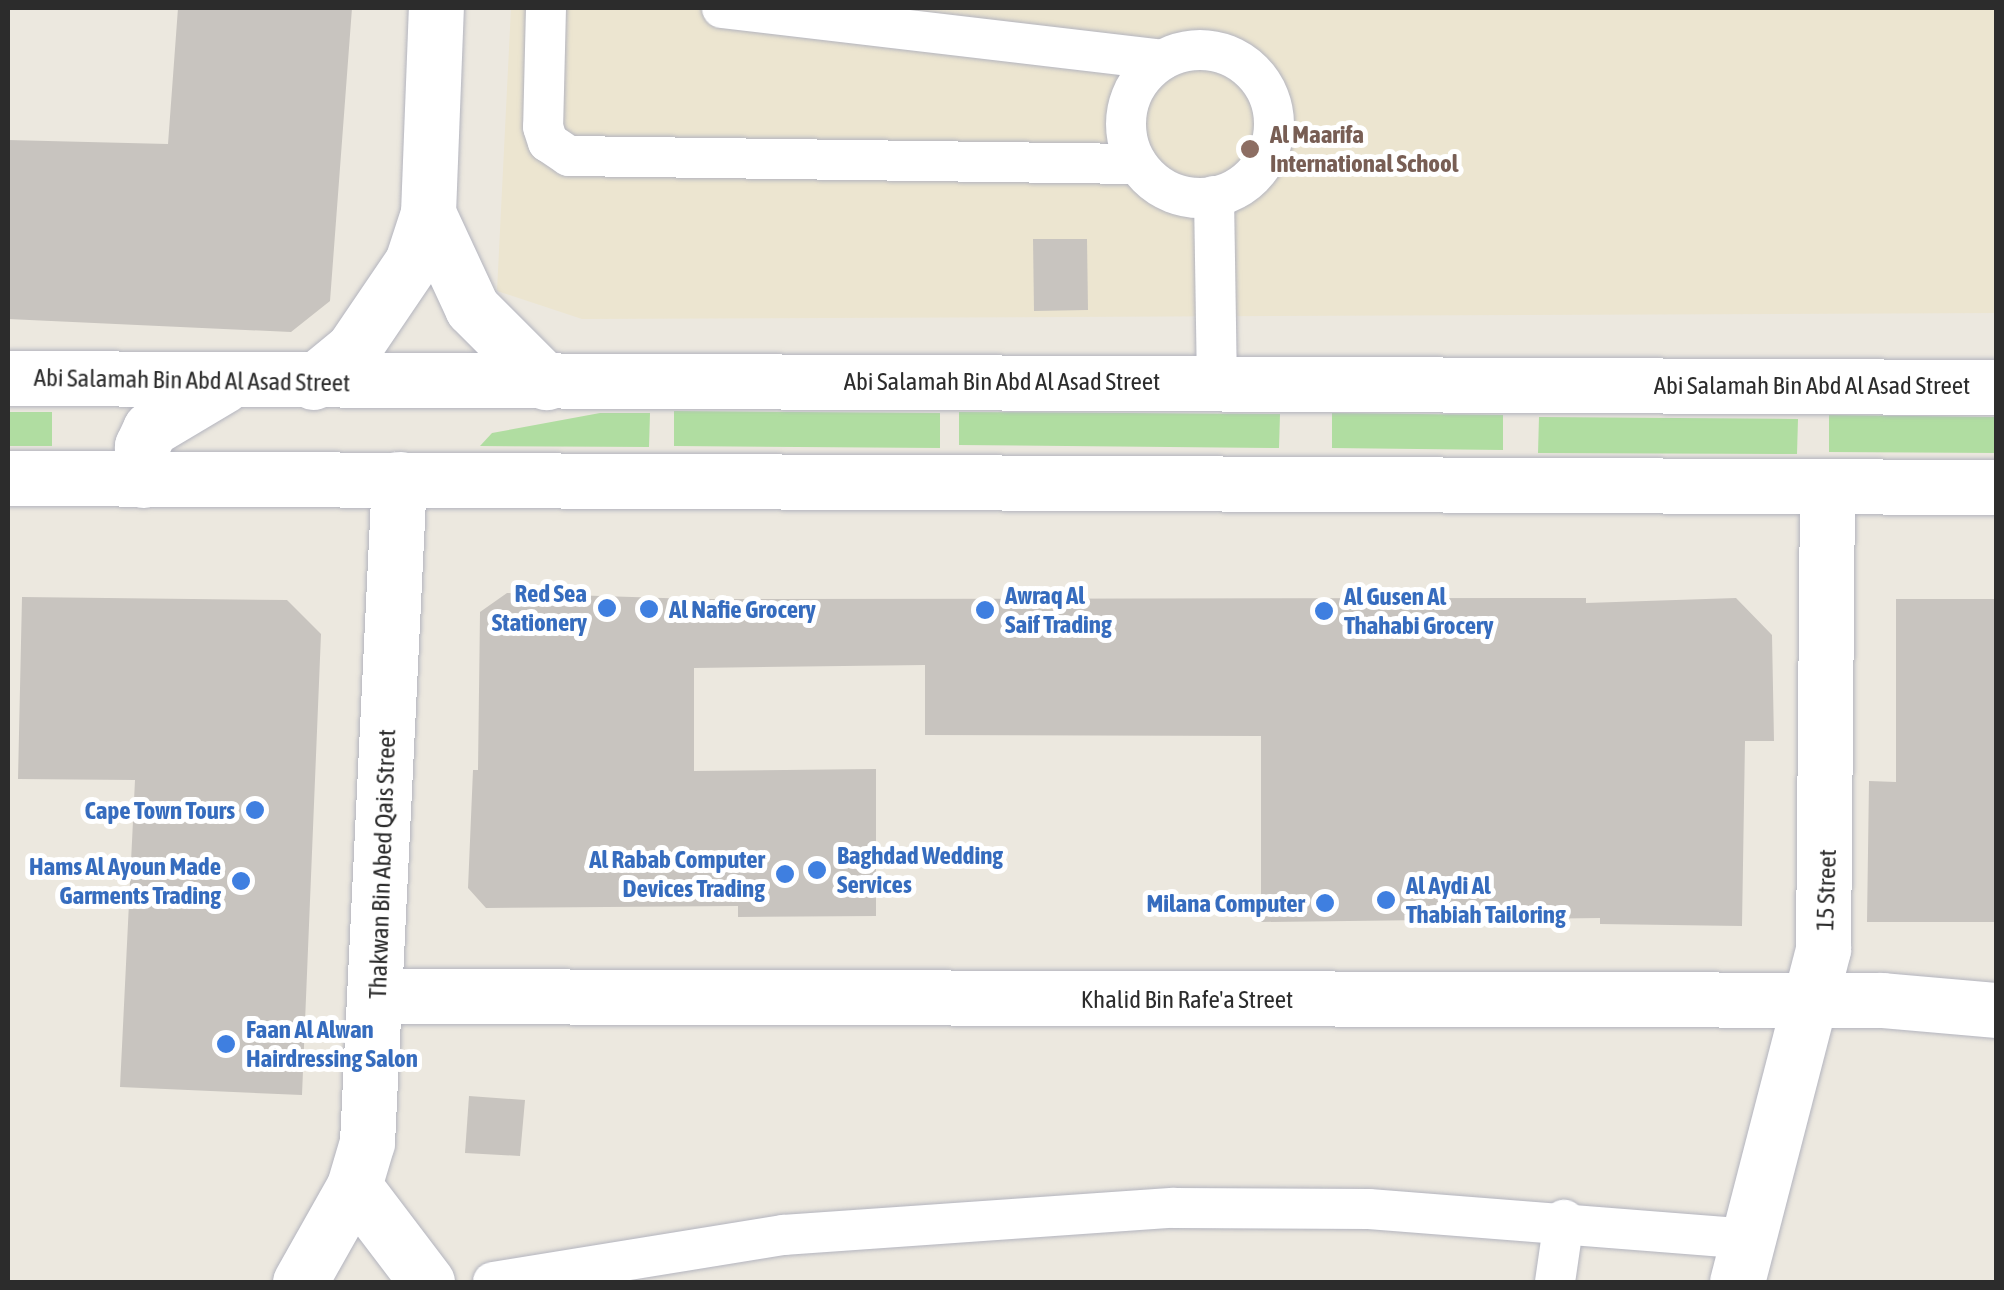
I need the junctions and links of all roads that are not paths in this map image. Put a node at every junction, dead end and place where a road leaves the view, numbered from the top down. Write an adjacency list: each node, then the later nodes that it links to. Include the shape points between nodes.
1 (436, 8): 7 (street)
2 (546, 8): 5 (lane, via 543,126 561,154)
3 (722, 8): 4 (lane)
4 (1162, 60): 5 (lane, via 1143,76 1125,119); 6 (lane, via 1212,50 1246,66 1270,96 1270,148 1238,187)
5 (1137, 164): 6 (lane, via 1168,192)
6 (1201, 197): 10 (lane)
7 (428, 212): 11 (street, via 386,308 353,349); 12 (street, via 472,308)
8 (8, 378): 9 (street, Abi Salamah Bin Abd Al Asad Street)
9 (231, 381): 11 (street, Abi Salamah Bin Abd Al Asad Street); 16 (street, via 150,429 142,446)
10 (1203, 381): 12 (street, Abi Salamah Bin Abd Al Asad Street); 13 (street, Abi Salamah Bin Abd Al Asad Street)
11 (313, 382): 12 (street, Abi Salamah Bin Abd Al Asad Street)
12 (546, 382)
13 (1996, 387)
14 (8, 478): 16 (street)
15 (399, 479): 16 (street); 17 (street); 19 (street, Thakwan Bin Abed Qais Street)
16 (143, 480)
17 (1827, 486): 18 (street); 20 (street, 15 Street, via 1828,900)
18 (1996, 487)
19 (377, 996): 20 (street, Khalid Bin Rafe'a Street); 22 (street, Thakwan Bin Abed Qais Street, via 367,1142)
20 (1812, 1000): 21 (street, Khalid Bin Rafe'a Street); 24 (street, 15 Street)
21 (1996, 1010)
22 (354, 1186): 26 (street, Thakwan Bin Abed Qais Street); 27 (street)
23 (1564, 1220): 24 (lane); 25 (lane, via 1330,1209 978,1216 783,1235); 29 (lane)
24 (1742, 1261)
25 (599, 1273): 28 (lane)
26 (300, 1282)
27 (427, 1282)
28 (493, 1282)
29 (1555, 1282)

